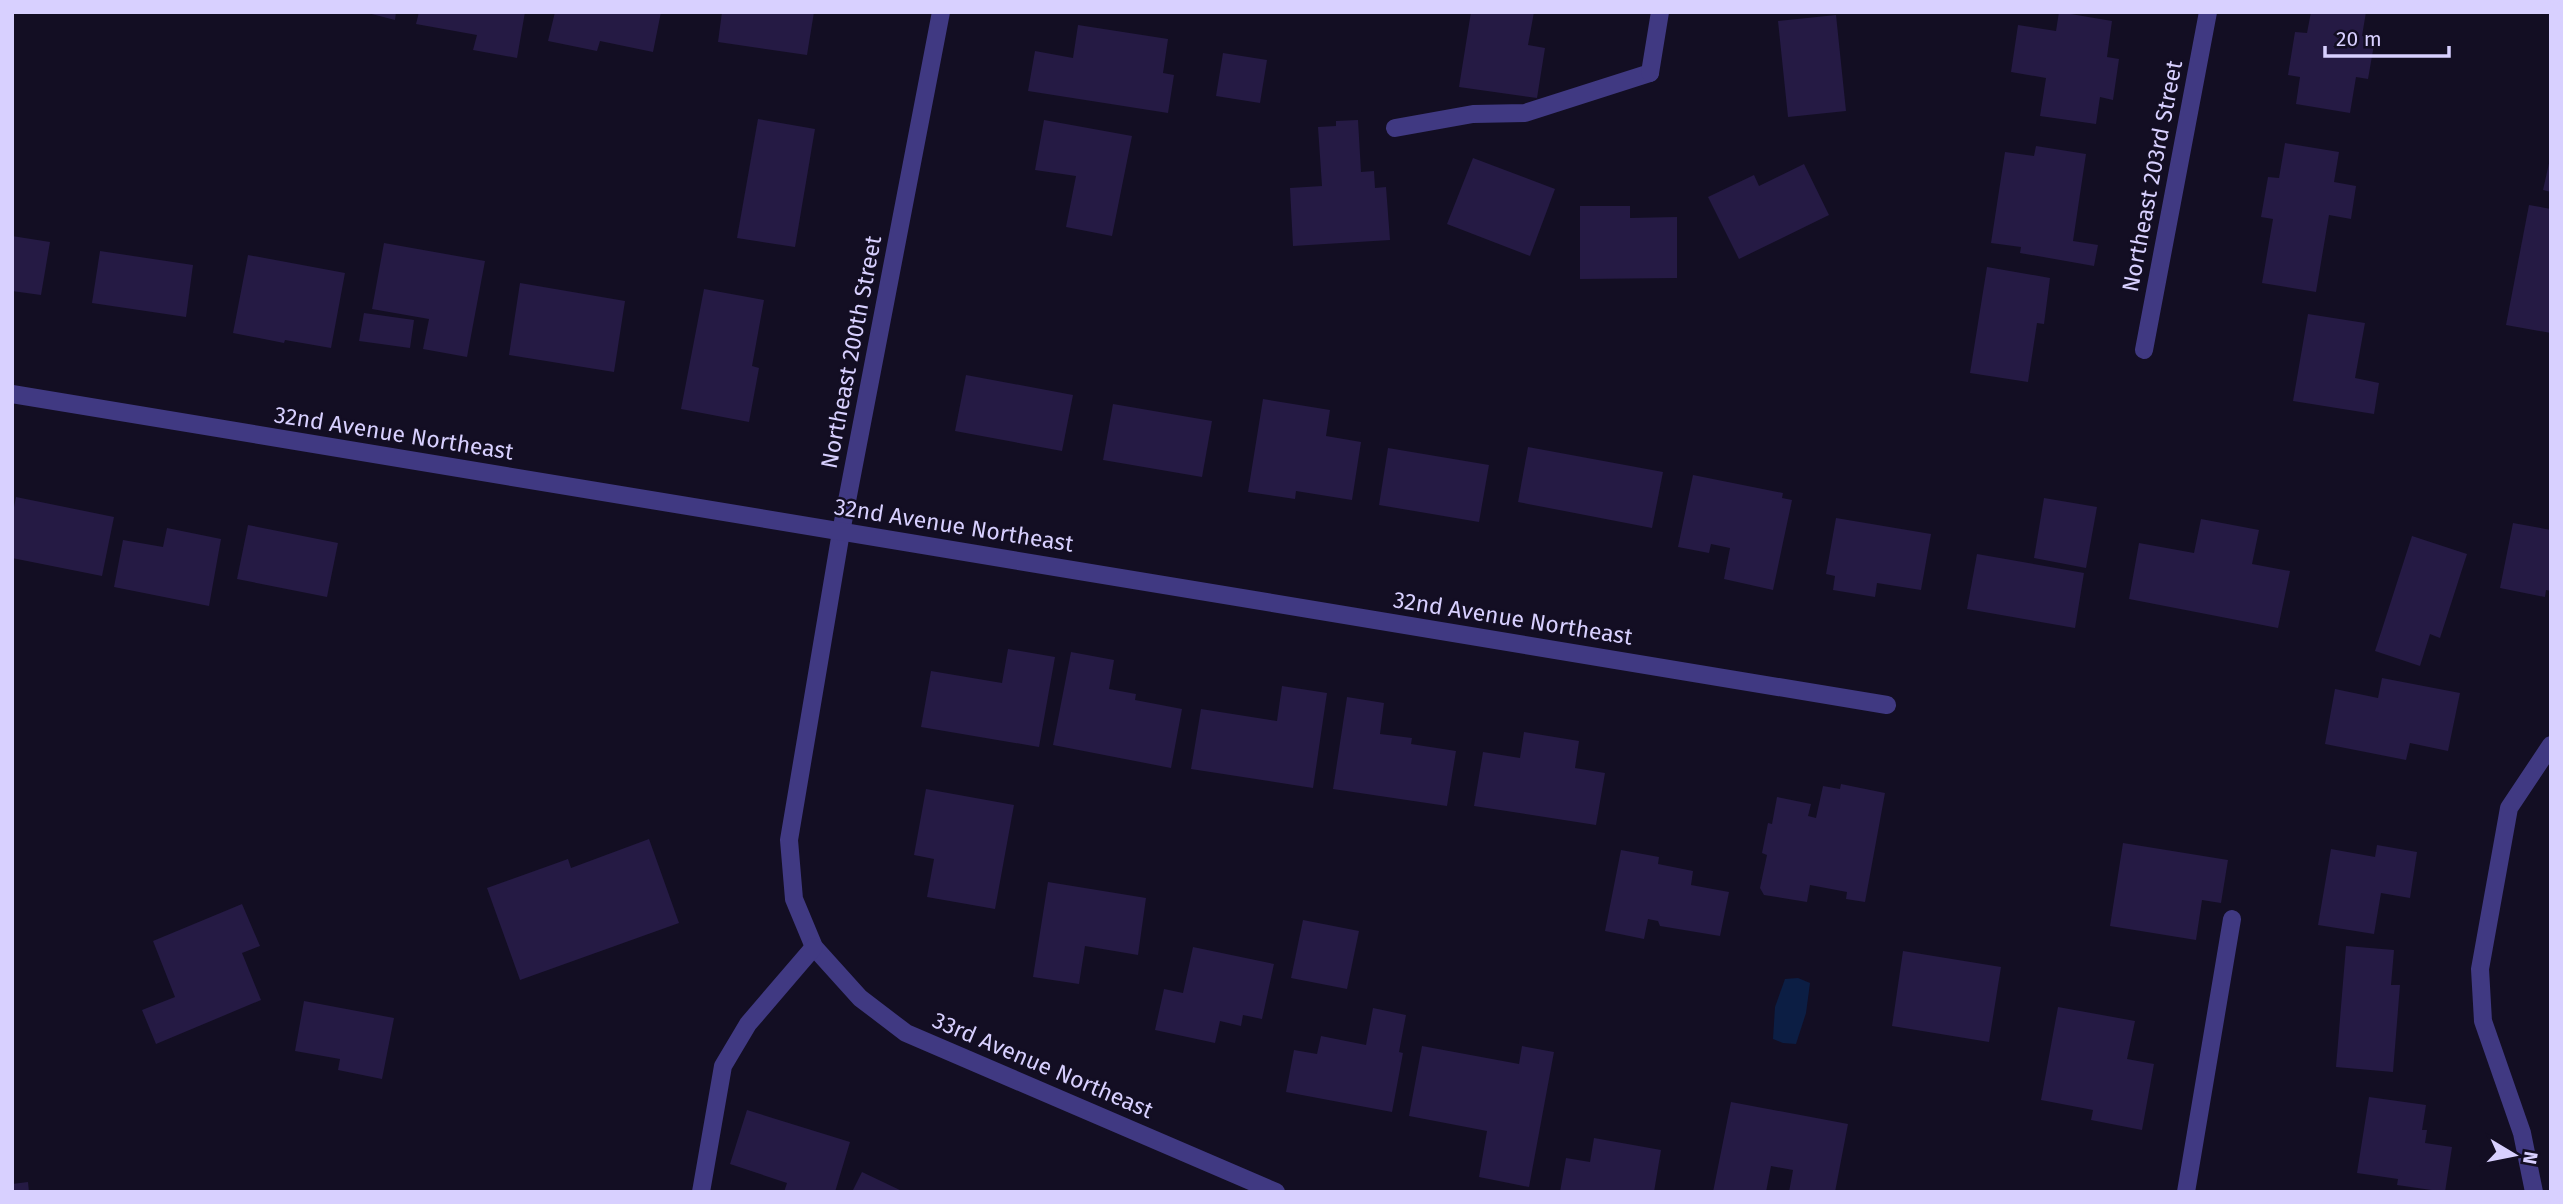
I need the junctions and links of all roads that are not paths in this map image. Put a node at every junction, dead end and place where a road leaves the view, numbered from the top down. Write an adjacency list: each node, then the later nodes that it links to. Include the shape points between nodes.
1 (941, 12): 7 (street, Northeast 200th Street)
2 (1660, 12): 4 (street, via 1650,73 1525,113 1473,114)
3 (2208, 12): 5 (street, Northeast 203rd Street)
4 (1395, 128)
5 (2144, 350)
6 (12, 394): 7 (street, 32nd Avenue Northeast)
7 (841, 531): 8 (street, 32nd Avenue Northeast); 11 (street, Northeast 200th Street, via 789,840 794,899)
8 (1887, 705)
9 (2551, 746): 15 (street, via 2509,808 2480,969 2483,1021 2522,1133)
10 (2232, 919): 14 (street)
11 (814, 947): 12 (street, via 748,1024 723,1066); 13 (street, 33rd Avenue Northeast, via 860,998 906,1033)
12 (701, 1192)
13 (1276, 1192)
14 (2186, 1192)
15 (2534, 1192)

